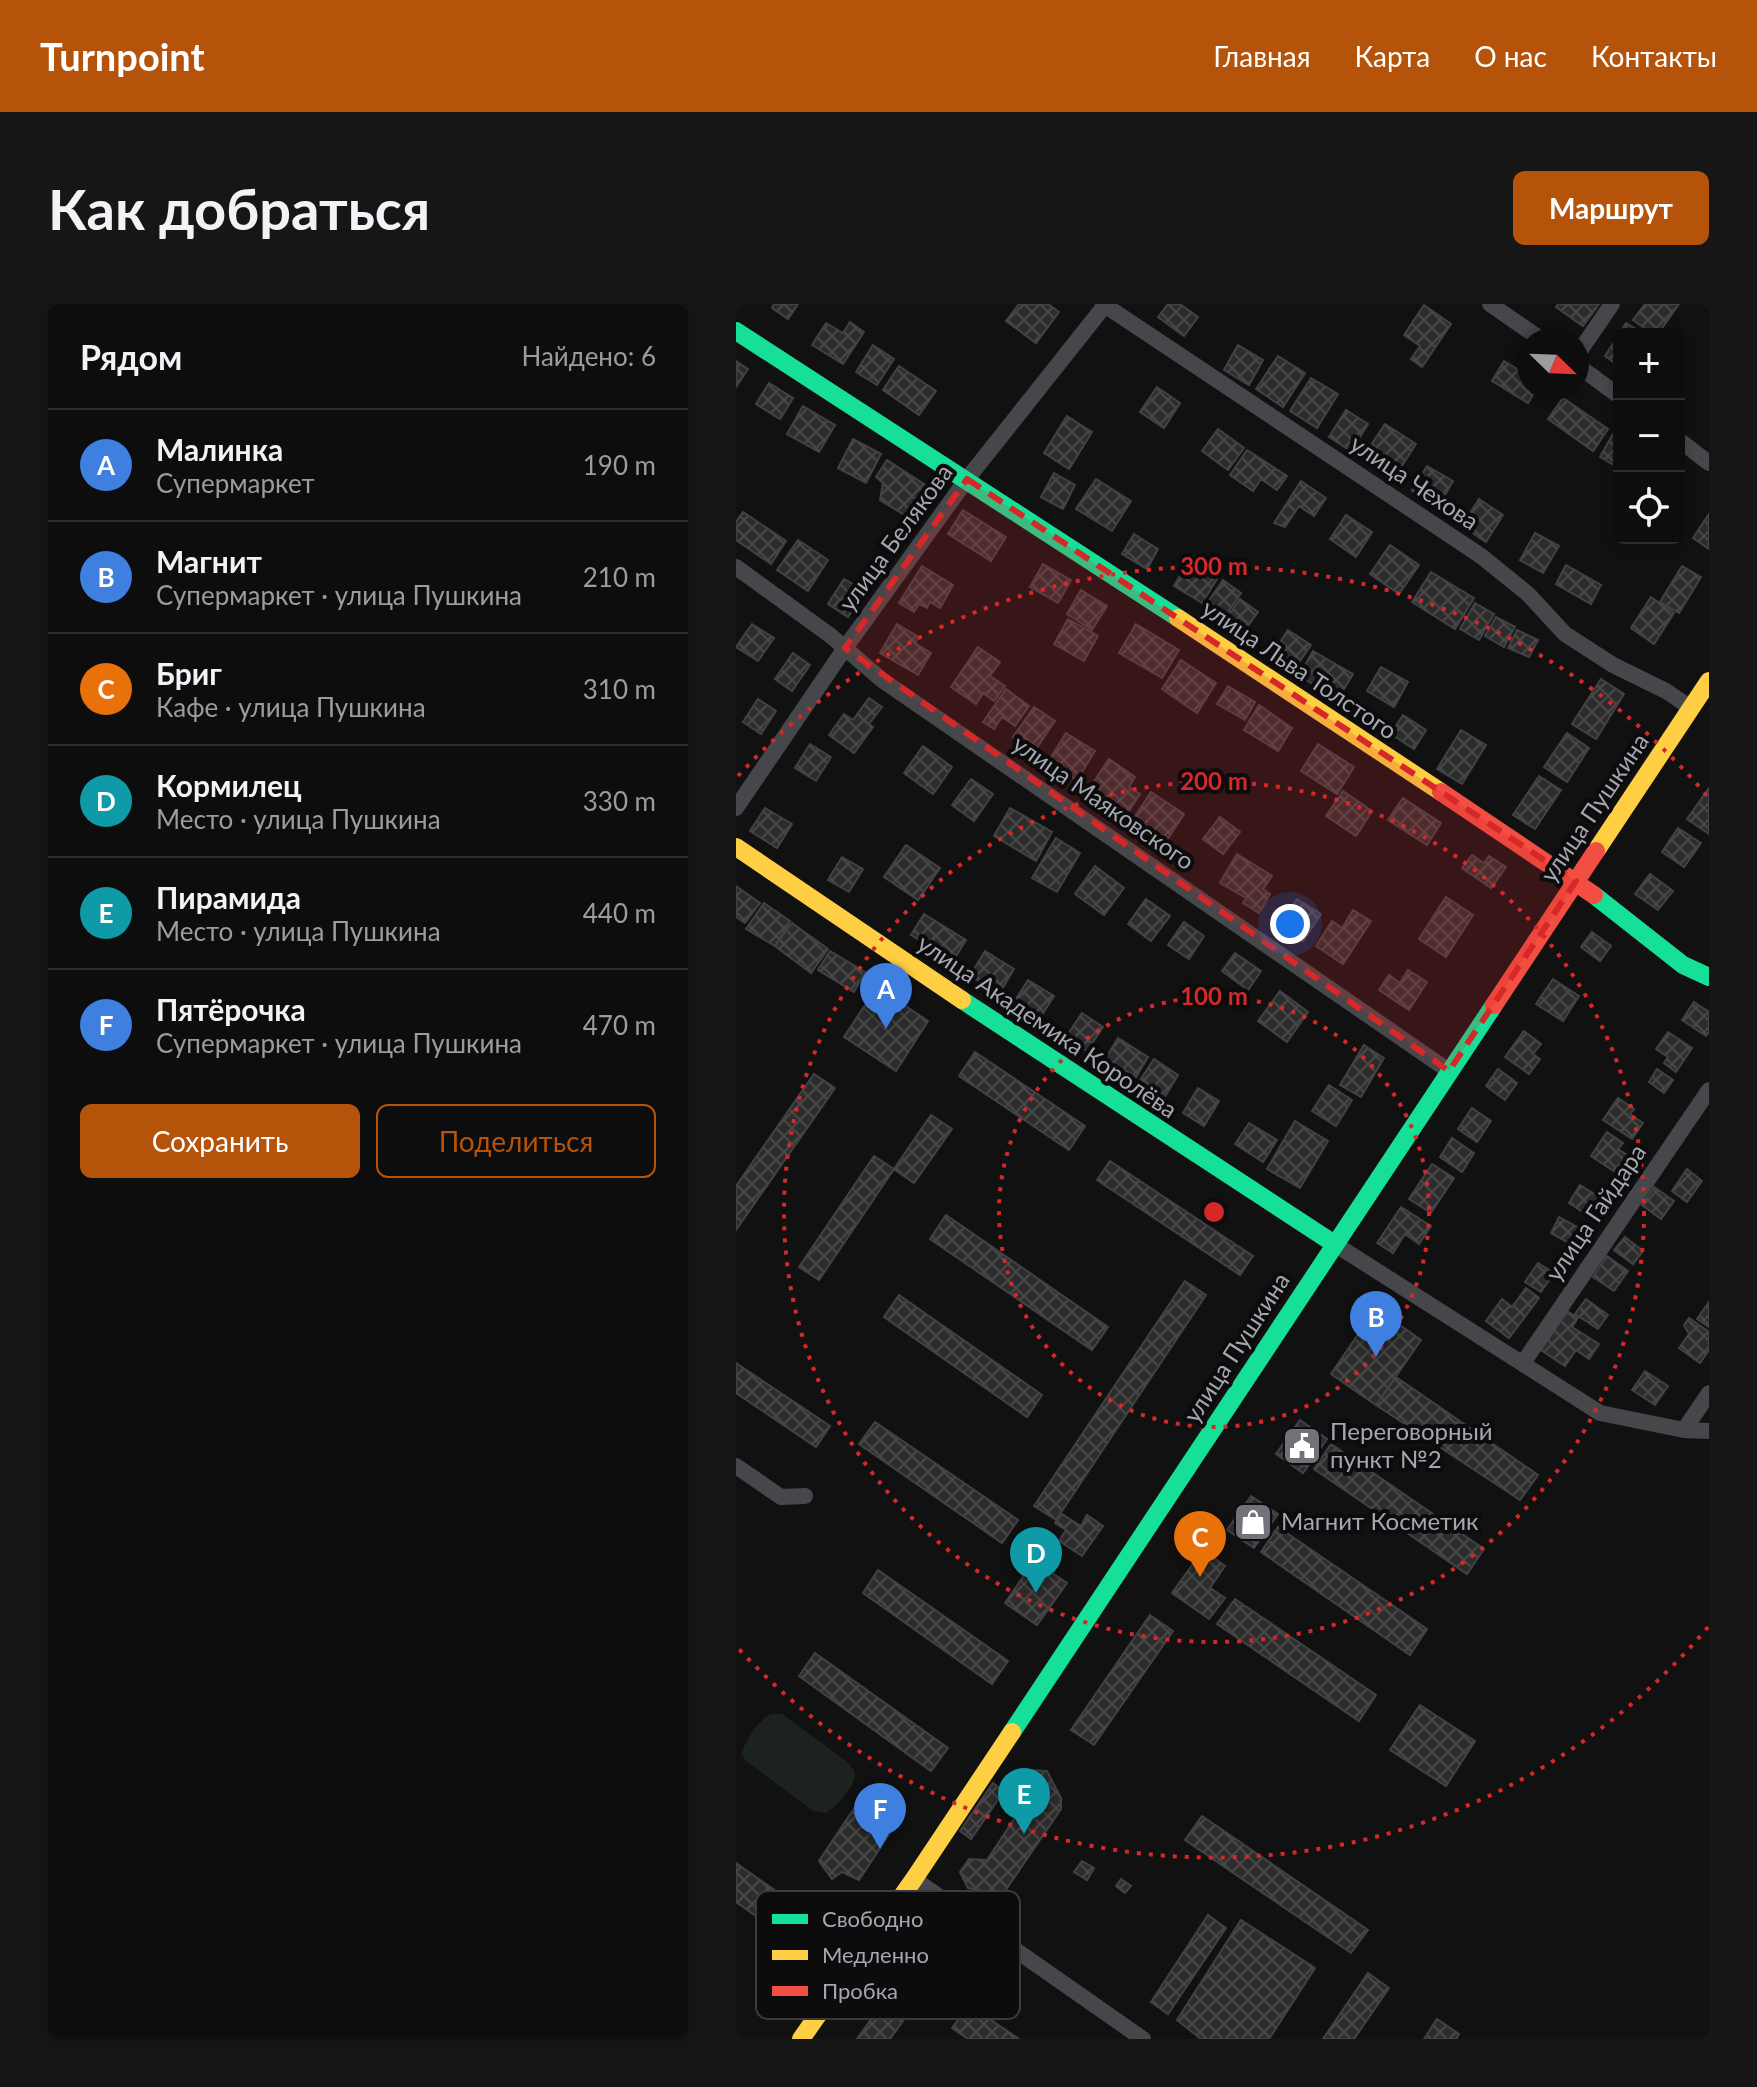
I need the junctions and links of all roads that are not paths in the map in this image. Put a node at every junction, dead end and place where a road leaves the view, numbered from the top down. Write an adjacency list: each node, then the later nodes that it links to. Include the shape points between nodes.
1 (1105, 304): 11 (street, улица Белякова); 15 (street, улица Чехова, via 1481,556 1528,594 1565,634)
2 (1490, 304): 4 (street)
3 (1612, 304): 6 (street)
4 (1525, 328)
5 (736, 331): 11 (street, улица Льва Толстого)
6 (1589, 338)
7 (1589, 374): 8 (street)
8 (1613, 392)
9 (1685, 445): 10 (street)
10 (1709, 463)
11 (967, 479): 13 (street, улица Белякова); 18 (street, улица Льва Толстого)
12 (736, 567): 13 (street, улица Маяковского)
13 (845, 648): 16 (street, улица Белякова); 20 (street, улица Маяковского, via 882,680)
14 (1709, 681): 15 (street, улица Пушкина)
15 (1691, 708): 18 (street, улица Пушкина)
16 (736, 808)
17 (736, 847): 22 (street, улица Академика Королёва)
18 (1576, 881): 19 (street, улица Льва Толстого, via 1683,965); 20 (street, улица Пушкина)
19 (1709, 977)
20 (1449, 1071): 22 (street, улица Пушкина)
21 (1709, 1090): 23 (street, улица Гайдара)
22 (1333, 1243): 23 (street); 29 (street, улица Пушкина)
23 (1523, 1363): 25 (street, via 1600,1413)
24 (1709, 1393): 25 (street)
25 (1684, 1430): 26 (street)
26 (1709, 1431)
27 (736, 1466): 28 (street, via 781,1497)
28 (805, 1496)
29 (914, 1879): 30 (street, улица Пушкина); 31 (street)
30 (906, 1891)
31 (931, 1891)
32 (1020, 1953): 35 (street)
33 (815, 2019): 34 (street, улица Пушкина)
34 (801, 2039)
35 (1143, 2039)

